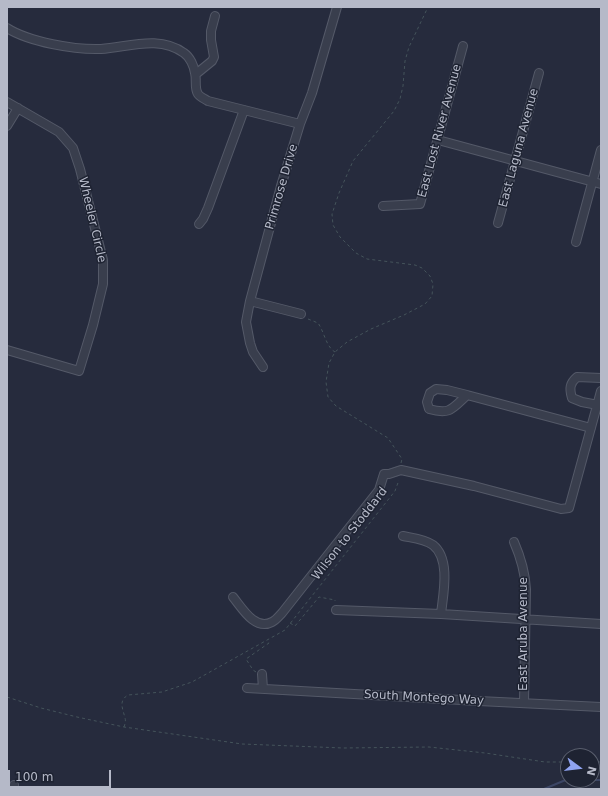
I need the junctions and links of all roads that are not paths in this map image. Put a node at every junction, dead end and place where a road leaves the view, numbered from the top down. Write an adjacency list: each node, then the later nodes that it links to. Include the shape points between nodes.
1 (337, 7): 10 (street, Primrose Drive, via 312,93)
2 (215, 16): 6 (street, via 210,40 214,57)
3 (7, 28): 6 (street, via 43,42 78,48 156,42 185,53)
4 (463, 46): 12 (street, East Lost River Avenue)
5 (539, 73): 14 (street, East Laguna Avenue)
6 (196, 74): 9 (street, via 198,95 208,101)
7 (7, 102): 8 (street, Wheeler Circle)
8 (18, 108): 11 (street); 23 (street, Wheeler Circle, via 60,132 73,148 104,260 103,284 79,370)
9 (244, 110): 10 (street); 19 (street)
10 (300, 124): 21 (street, Primrose Drive)
11 (7, 126)
12 (438, 140): 14 (street); 17 (street, East Lost River Avenue, via 420,204)
13 (601, 150): 15 (street)
14 (515, 161): 15 (street); 18 (street, East Laguna Avenue)
15 (592, 181): 16 (street); 20 (street)
16 (601, 184)
17 (383, 206)
18 (498, 223)
19 (200, 224)
20 (576, 242)
21 (250, 301): 22 (street); 24 (street, Primrose Drive, via 246,322 250,344)
22 (301, 314)
23 (7, 350)
24 (263, 366)
25 (601, 378): 28 (street, via 577,376 571,381 569,390 572,398)
26 (601, 391): 28 (street)
27 (467, 395): 29 (street)
28 (598, 405): 29 (street)
29 (591, 428): 32 (street, via 569,508 561,509 401,470 384,474 379,490 273,622 260,624 252,619)
30 (403, 536): 34 (street, via 434,546 444,561)
31 (514, 542): 35 (street, East Aruba Avenue, via 525,573)
32 (233, 597)
33 (336, 610): 34 (street)
34 (441, 614): 35 (street)
35 (525, 618): 36 (street); 40 (street, East Aruba Avenue)
36 (601, 624)
37 (262, 674): 39 (street)
38 (247, 688): 39 (street, South Montego Way)
39 (263, 689): 40 (street, South Montego Way)
40 (524, 703): 41 (street, South Montego Way)
41 (601, 707)

